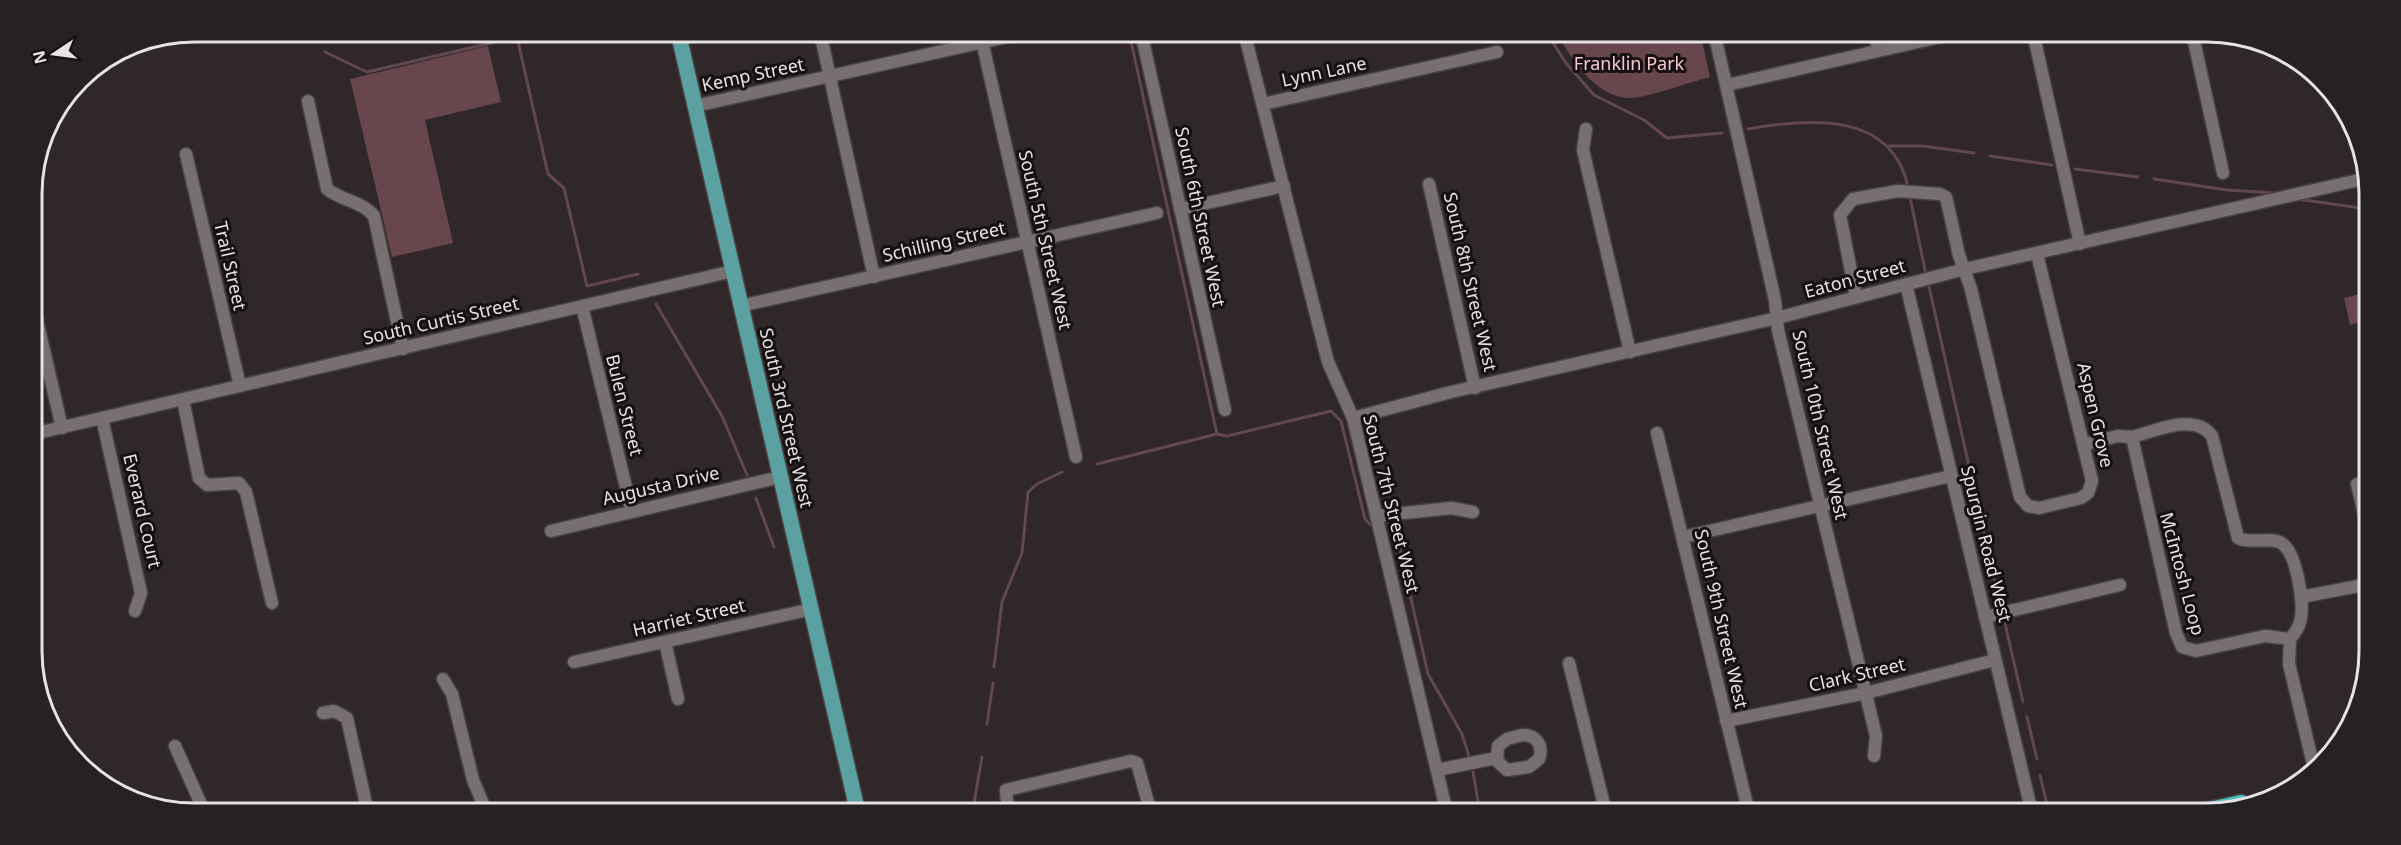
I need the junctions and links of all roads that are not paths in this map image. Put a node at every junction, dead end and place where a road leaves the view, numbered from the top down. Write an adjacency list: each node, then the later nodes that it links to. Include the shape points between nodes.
1 (680, 42): 18 (main road, South 3rd Street West)
2 (822, 42): 14 (street)
3 (962, 42): 14 (street, Kemp Street)
4 (982, 42): 27 (street, South 5th Street West)
5 (1143, 42): 25 (street, South 6th Street West)
6 (1247, 42): 17 (street, South 7th Street West)
7 (1716, 42): 15 (street, South 10th Street West)
8 (1876, 42): 12 (street)
9 (1913, 42): 12 (street)
10 (2035, 42): 28 (street)
11 (2194, 42): 21 (street)
12 (1878, 49): 15 (street)
13 (1497, 52): 17 (street, Lynn Lane)
14 (830, 77): 18 (street, Kemp Street); 32 (street)
15 (1727, 85): 37 (street, South 10th Street West)
16 (308, 101): 39 (street, via 327,189 367,208 374,216)
17 (1263, 104): 24 (street, South 7th Street West)
18 (695, 106): 31 (main road, South 3rd Street West)
19 (1586, 129): 40 (street, via 1583,150)
20 (186, 154): 41 (street, Trail Street)
21 (2223, 173)
22 (2358, 180): 28 (street, Eaton Street)
23 (1429, 184): 42 (street, South 8th Street West)
24 (1284, 186): 25 (street); 46 (street, South 7th Street West, via 1328,362)
25 (1180, 209): 44 (street, South 6th Street West)
26 (1157, 213): 27 (street, Schilling Street)
27 (1026, 242): 32 (street, Schilling Street); 52 (street, South 5th Street West)
28 (2080, 244): 29 (street, Eaton Street)
29 (2037, 254): 30 (street, Eaton Street); 30 (street, Aspen Grove, via 2092,481 2088,493 2081,498 2039,508 2028,506 2020,498)
30 (1965, 269): 33 (street, Eaton Street); 34 (street, Aspen Grove, via 1946,197 1898,191 1853,199 1840,215)
31 (733, 271): 35 (street, South Curtis Street); 36 (main road, South 3rd Street West)
32 (874, 277): 36 (street, Schilling Street)
33 (1906, 284): 34 (street, Eaton Street); 53 (street, Spurgin Road West)
34 (1856, 296): 37 (street, Eaton Street)
35 (582, 306): 39 (street, South Curtis Street); 58 (street, Bulen Street)
36 (740, 306): 54 (main road, South 3rd Street West)
37 (1777, 318): 40 (street, Eaton Street); 57 (street, South 10th Street West)
38 (42, 342): 47 (street)
39 (403, 349): 41 (street, South Curtis Street)
40 (1630, 352): 42 (street, Eaton Street)
41 (240, 386): 43 (street, South Curtis Street)
42 (1475, 388): 46 (street, Eaton Street)
43 (183, 400): 45 (street, South Curtis Street); 66 (street, via 199,478 207,485 239,483 246,492)
44 (1225, 410)
45 (102, 418): 47 (street, South Curtis Street); 68 (street, Everard Court, via 141,593)
46 (1353, 418): 60 (street, South 7th Street West)
47 (62, 428): 48 (street, South Curtis Street)
48 (42, 432)
49 (1657, 433): 62 (street, South 9th Street West)
50 (2132, 437): 51 (street); 65 (street, via 2192,422 2205,427 2212,436 2238,538 2249,543 2272,540 2283,544 2291,557); 70 (street, McIntosh Loop, via 2182,647 2196,651 2265,636)
51 (2090, 443)
52 (1076, 457)
53 (1951, 476): 57 (street); 69 (street, Spurgin Road West)
54 (780, 477): 58 (street, Augusta Drive); 67 (main road, South 3rd Street West)
55 (2357, 484): 56 (street)
56 (2359, 492)
57 (1820, 505): 62 (street); 76 (street, South 10th Street West)
58 (632, 512): 61 (street, Augusta Drive)
59 (1473, 512): 60 (street, via 1451,508)
60 (1376, 516): 84 (street, South 7th Street West)
61 (551, 531)
62 (1683, 537): 79 (street, South 9th Street West)
63 (2120, 585): 69 (street)
64 (2359, 586): 65 (street)
65 (2301, 597): 70 (street, via 2300,625)
66 (272, 603)
67 (812, 609): 71 (street, Harriet Street); 88 (main road, South 3rd Street West)
68 (135, 611)
69 (1985, 617): 72 (street, Spurgin Road West)
70 (2290, 639): 83 (street, via 2289,664)
71 (665, 642): 73 (street, Harriet Street); 77 (street)
72 (1995, 660): 76 (street, Clark Street); 94 (street, Spurgin Road West)
73 (574, 662)
74 (1569, 663): 92 (street)
75 (443, 679): 87 (street, via 452,694 473,780)
76 (1866, 693): 79 (street, Clark Street); 81 (street, South 10th Street West, via 1876,736)
77 (678, 699)
78 (323, 713): 86 (street, via 334,711 347,718)
79 (1726, 721): 93 (street, South 9th Street West)
80 (175, 746): 85 (street)
81 (1874, 756)
82 (1496, 758): 84 (street)
83 (2312, 760)
84 (1437, 771): 91 (street, South 7th Street West)
85 (200, 803)
86 (366, 803)
87 (483, 803)
88 (856, 803)
89 (1007, 803): 90 (street, via 1006,790 1131,761 1137,763)
90 (1148, 803)
91 (1445, 803)
92 (1604, 803)
93 (1746, 803)
94 (2030, 803)

